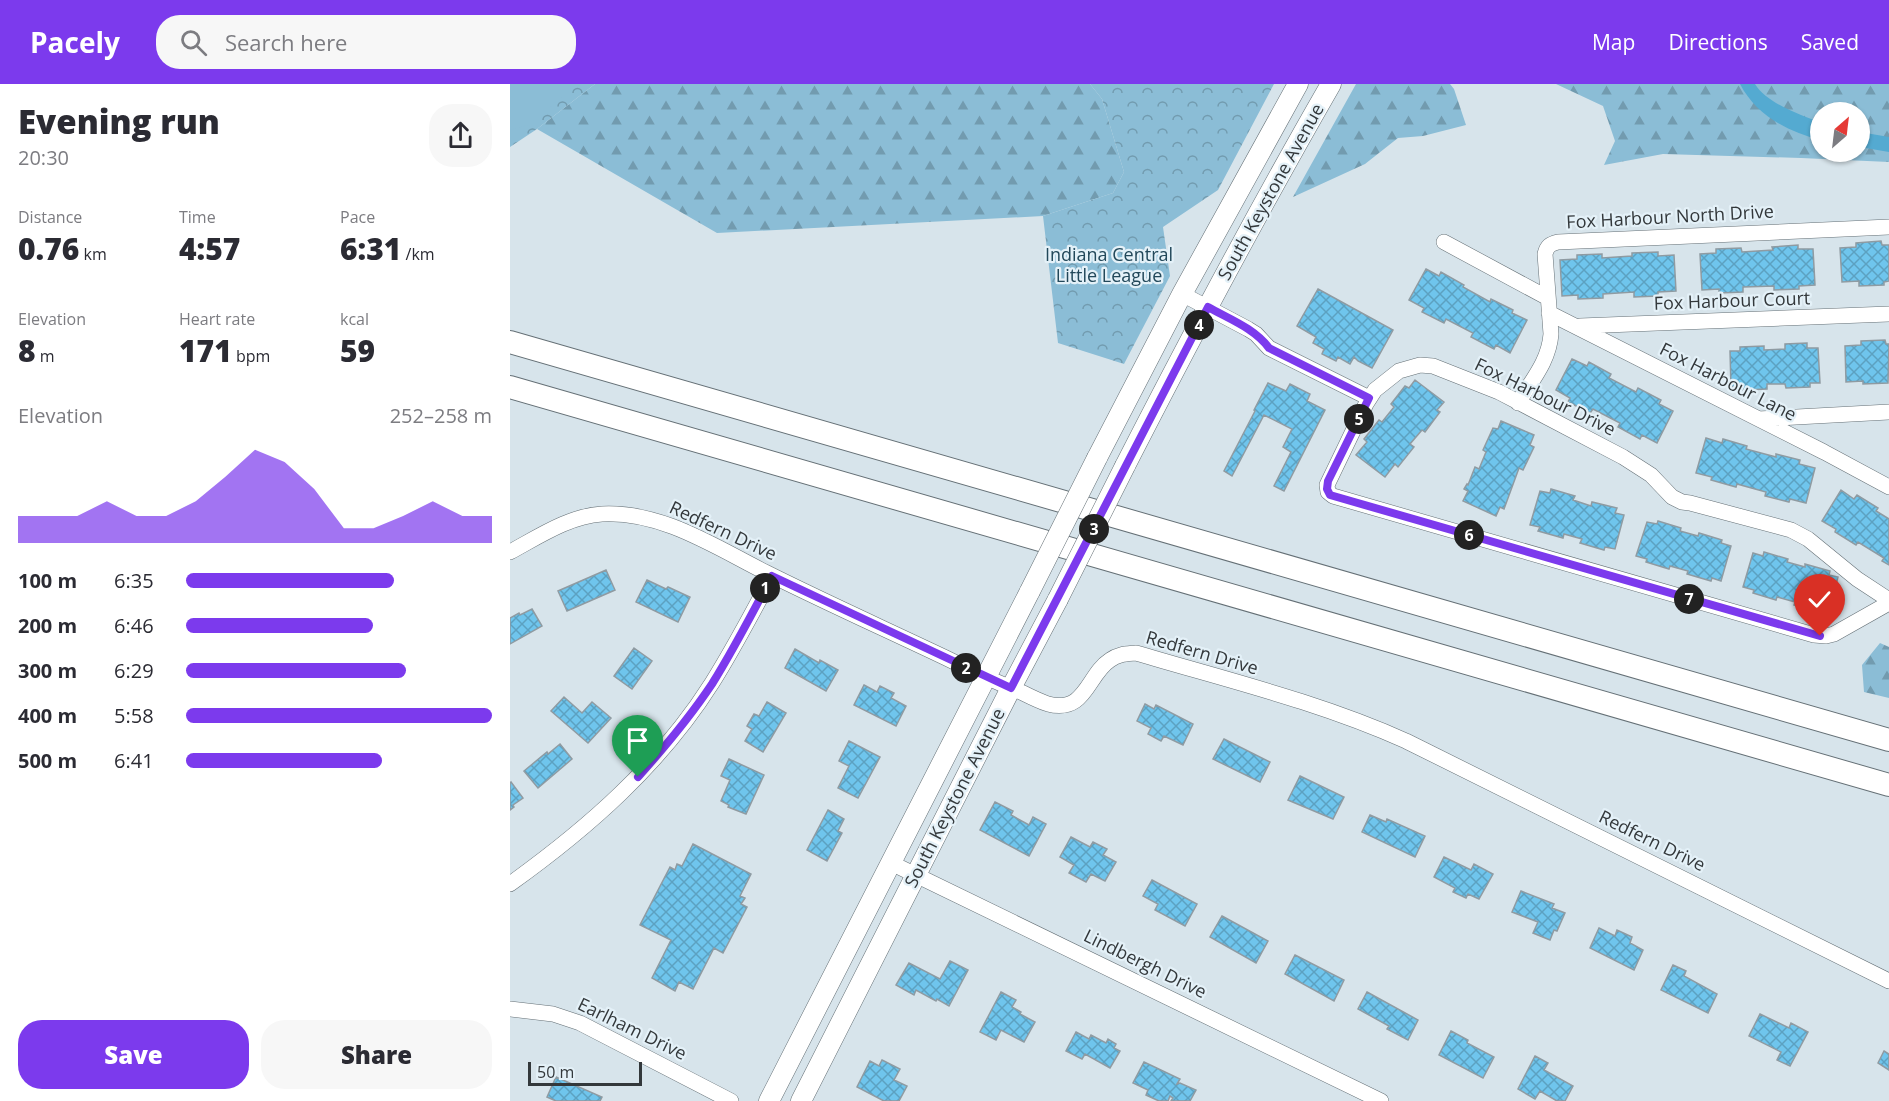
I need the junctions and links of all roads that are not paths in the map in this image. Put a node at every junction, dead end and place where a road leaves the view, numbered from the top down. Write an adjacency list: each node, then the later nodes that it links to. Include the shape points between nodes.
1 (1298, 84): 5 (main road, South Keystone Avenue)
2 (1331, 84): 7 (main road, South Keystone Avenue)
3 (1889, 227): 6 (street, Fox Harbour North Drive, via 1558,242 1550,245 1545,254)
4 (1444, 242): 6 (street, Fox Harbour Lane)
5 (1182, 294): 7 (street); 20 (main road, South Keystone Avenue, bridge)
6 (1549, 305): 9 (street, Fox Harbour Lane); 13 (street, Fox Harbour North Drive, via 1548,354)
7 (1208, 307): 12 (street, via 1256,334 1269,348); 21 (main road, South Keystone Avenue, bridge)
8 (1889, 314): 9 (street, Fox Harbour Court)
9 (1577, 327): 15 (street, Fox Harbour Lane)
10 (510, 342): 22 (highway)
11 (510, 387): 23 (highway)
12 (1369, 398): 13 (street, Fox Harbour Drive, via 1395,374 1420,365 1433,366); 19 (street, Fox Harbour Drive, via 1328,481 1327,489 1333,496 1814,635 1834,633)
13 (1518, 403): 19 (street, Fox Harbour Drive, via 1623,457 1682,502 1791,530 1808,539)
14 (1889, 412): 15 (street)
15 (1756, 419): 16 (street, Fox Harbour Lane)
16 (1889, 487)
17 (510, 552): 18 (street, Redfern Drive, via 574,520 600,514 629,514 678,528)
18 (772, 576): 20 (street, Redfern Drive); 26 (street, via 711,685 656,757 587,826)
19 (1889, 602)
20 (986, 677): 21 (street, Redfern Drive); 24 (main road, South Keystone Avenue)
21 (1011, 688): 25 (main road, South Keystone Avenue); 27 (street, Redfern Drive, via 1048,704 1063,705 1077,700 1110,659 1136,653 1319,706 1406,741)
22 (1889, 740)
23 (1889, 785)
24 (891, 863): 25 (street, Lindbergh Drive); 30 (main road, South Keystone Avenue)
25 (916, 875): 31 (main road, South Keystone Avenue); 32 (street, Lindbergh Drive)
26 (510, 884)
27 (1889, 981)
28 (510, 1009): 29 (street, Earlham Drive, via 552,1014 580,1023)
29 (731, 1101)
30 (769, 1101)
31 (801, 1101)
32 (1381, 1101)

